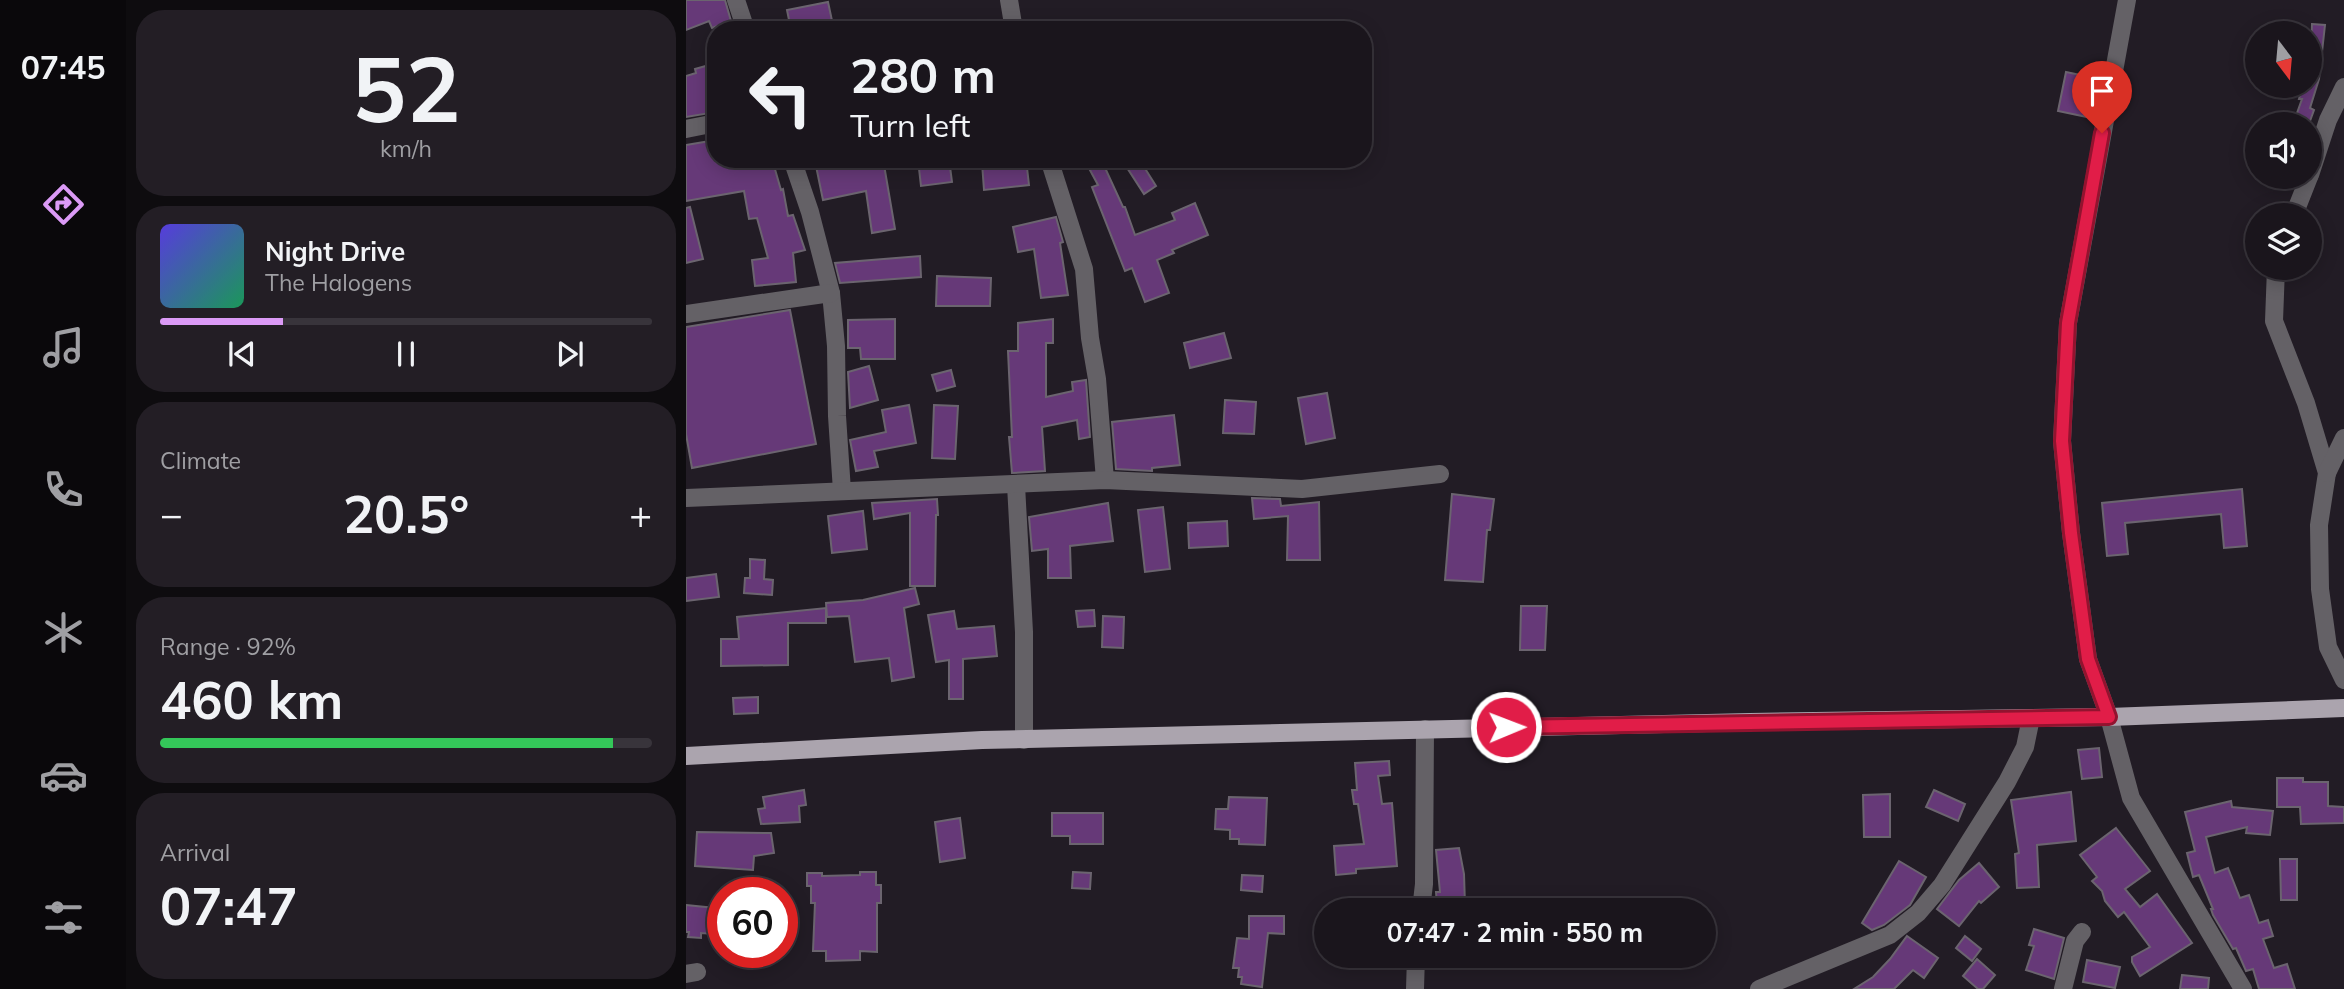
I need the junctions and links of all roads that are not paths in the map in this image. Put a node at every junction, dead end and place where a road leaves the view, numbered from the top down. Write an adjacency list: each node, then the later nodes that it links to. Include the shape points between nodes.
1 (736, 0): 4 (street)
2 (1009, 0): 5 (street)
3 (2127, 0): 24 (street, via 2068,323 2062,441 2088,659)
4 (743, 21)
5 (1012, 21)
6 (2344, 87): 9 (street)
7 (707, 125): 8 (street)
8 (686, 129)
9 (2322, 139)
10 (795, 168): 13 (street)
11 (1052, 168): 18 (street, via 1084,269)
12 (2276, 280): 16 (street, via 2274,321)
13 (831, 293): 14 (street); 20 (street)
14 (686, 314)
15 (2344, 438): 16 (street)
16 (2327, 473): 22 (street, via 2319,525 2319,590 2328,647)
17 (1440, 474): 18 (street, via 1303,489)
18 (1105, 480): 19 (street)
19 (1016, 485): 20 (street); 27 (street)
20 (842, 491): 21 (street)
21 (686, 498)
22 (2344, 680)
23 (2344, 708): 24 (main road)
24 (2109, 717): 25 (main road); 35 (street, via 2131,799)
25 (2031, 718): 26 (main road); 33 (street, via 2025,747 2007,782 1942,885 1918,913 1890,935)
26 (1425, 729): 27 (main road); 29 (street)
27 (1024, 740): 28 (main road)
28 (686, 756)
29 (1422, 898)
30 (2082, 932): 34 (street, via 2074,941)
31 (1416, 968): 32 (street)
32 (1415, 989)
33 (1759, 989)
34 (2063, 989)
35 (2243, 989)

